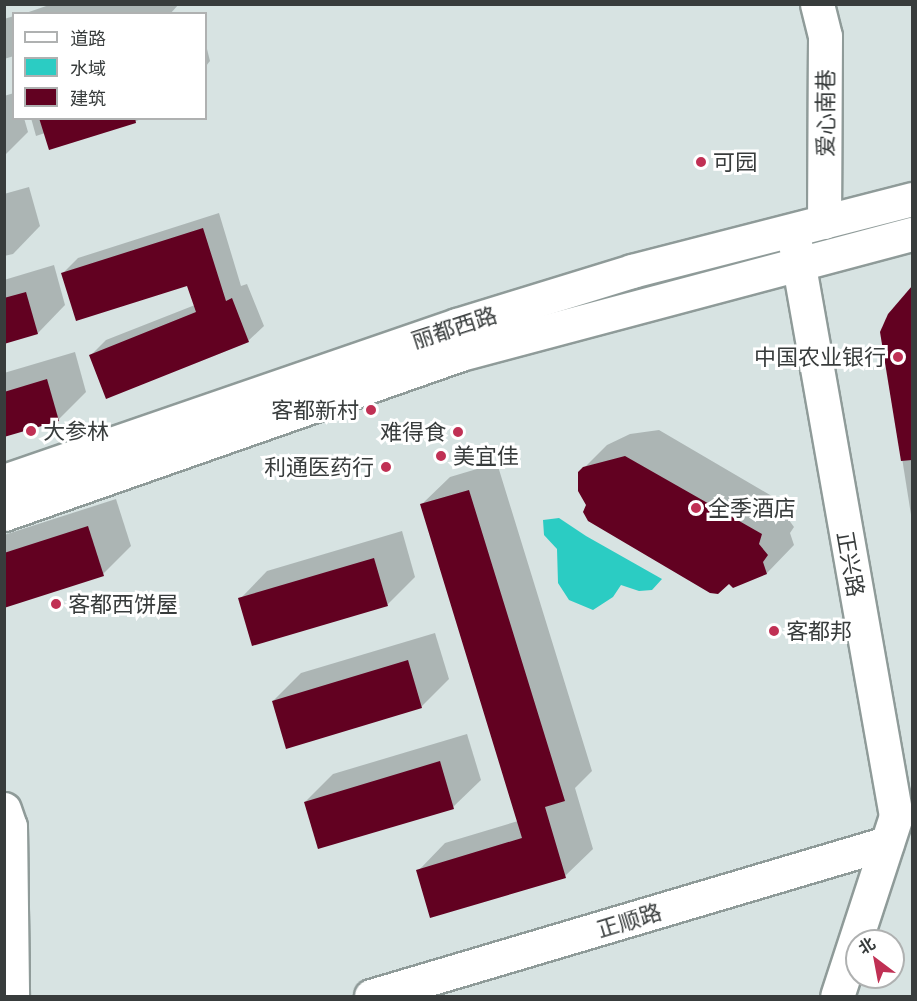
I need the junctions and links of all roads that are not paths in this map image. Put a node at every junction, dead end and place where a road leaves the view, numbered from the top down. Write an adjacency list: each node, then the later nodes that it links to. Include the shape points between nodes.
1 (817, 4): 3 (main road, 爱心南巷, via 825,36)
2 (912, 200): 3 (main road, 丽都西路)
3 (824, 222): 5 (main road, 丽都西路)
4 (912, 234): 5 (main road, 丽都西路)
5 (796, 247): 6 (main road, 丽都西路, via 632,271 457,325); 7 (main road, 丽都西路, via 464,353); 8 (main road, 正兴路)
6 (4, 482)
7 (4, 514)
8 (902, 792): 10 (main road, 正兴路)
9 (4, 809): 11 (main road, via 10,826)
10 (887, 843): 12 (main road, 正顺路); 13 (main road, 正兴路)
11 (12, 996)
12 (371, 996)
13 (837, 996)

